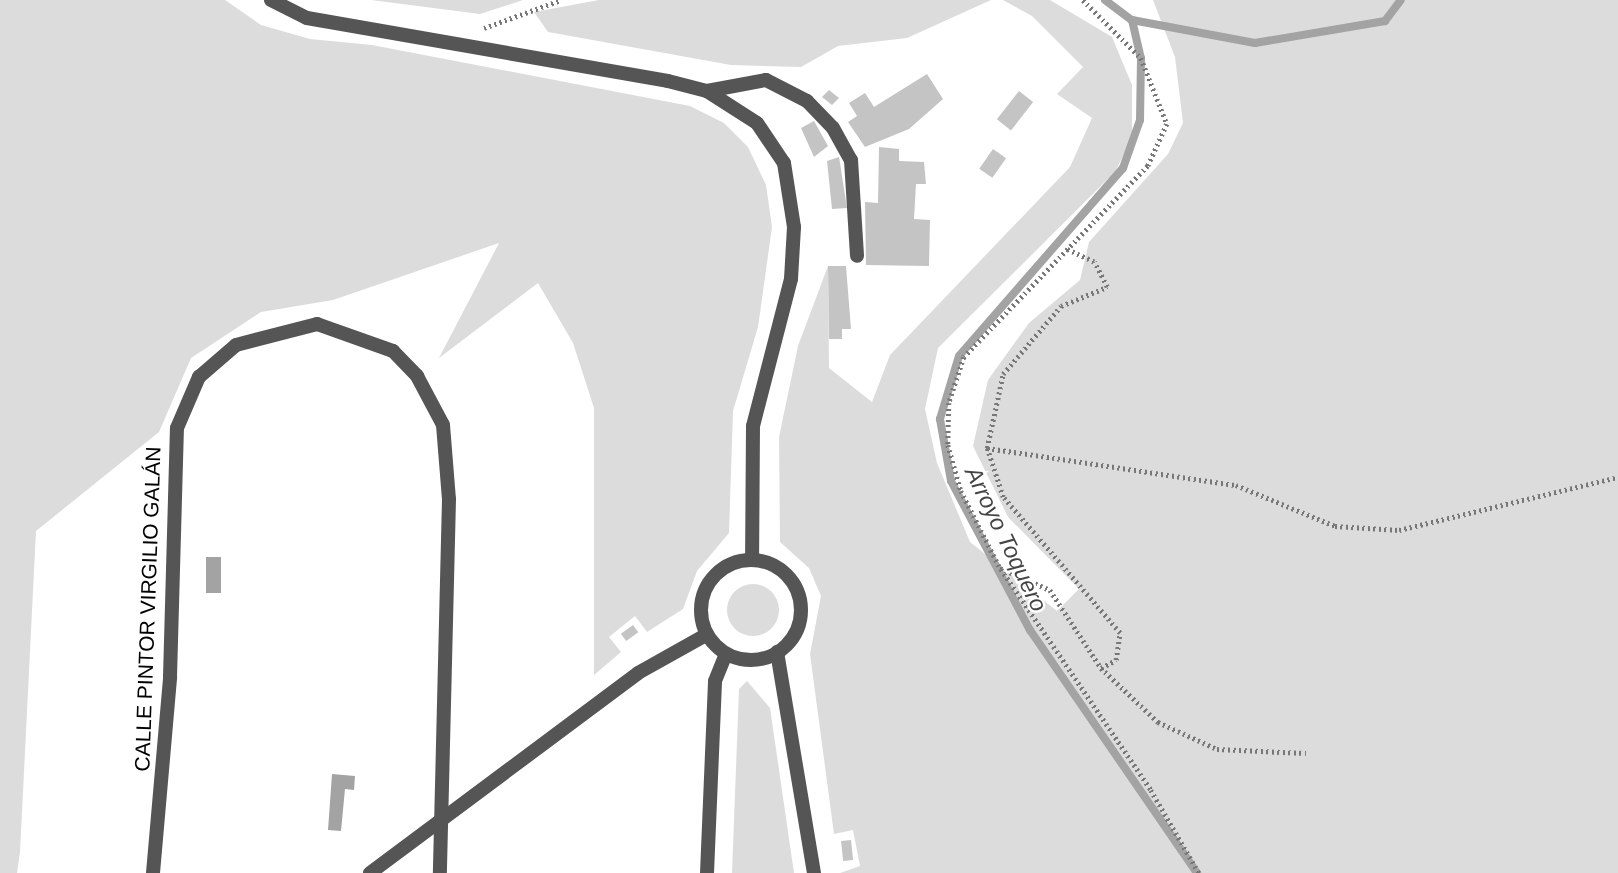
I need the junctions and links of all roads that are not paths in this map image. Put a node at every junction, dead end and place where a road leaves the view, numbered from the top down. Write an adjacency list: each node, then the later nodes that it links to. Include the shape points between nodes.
1 (271, 0): 2 (street, via 307,18 458,41)
2 (707, 91): 3 (street, via 766,80 807,101 834,128 851,160); 4 (street, via 757,123 784,163 792,190 791,279 753,426)
3 (856, 256)
4 (752, 560): 5 (street, via 733,564 707,586 701,619); 6 (street, via 779,568 801,603 796,632)
5 (706, 635): 7 (street); 8 (street, via 638,673)
6 (777, 652): 7 (street, via 750,660); 13 (street)
7 (726, 654): 12 (street, via 715,681)
8 (443, 817): 9 (street, CALLE PINTOR VIRGILIO GALÁN, via 449,499 443,425 417,376 393,351 317,324 276,331 236,345 199,377 177,428 170,677); 10 (street); 11 (street, CALLE PINTOR VIRGILIO GALÁN)
9 (153, 873)
10 (370, 873)
11 (440, 873)
12 (707, 873)
13 (814, 873)

